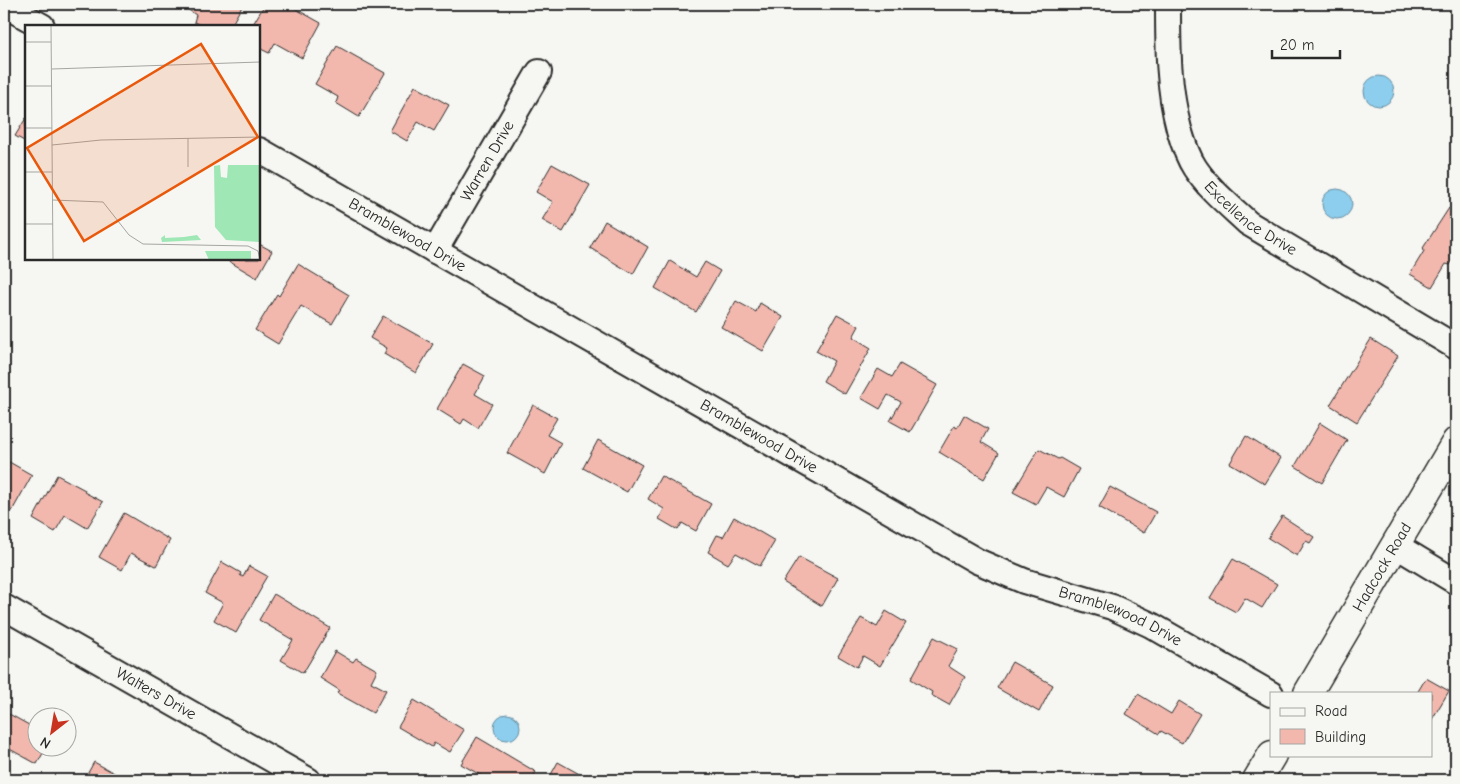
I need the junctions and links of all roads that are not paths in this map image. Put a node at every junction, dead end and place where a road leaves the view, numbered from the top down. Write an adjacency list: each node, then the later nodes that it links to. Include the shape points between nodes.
1 (4, 4): 3 (street)
2 (1168, 4): 7 (street, Excellence Drive, via 1172,100 1188,157 1196,169 1248,223)
3 (40, 25)
4 (539, 72): 6 (street, Warren Drive)
5 (260, 151): 6 (street, Bramblewood Drive)
6 (435, 251): 13 (street, Bramblewood Drive, via 977,561 1024,581 1112,607)
7 (1456, 347)
8 (1456, 442): 9 (street, Hadcock Road)
9 (1395, 545): 10 (street); 12 (street, Hadcock Road)
10 (1456, 582)
11 (4, 607): 15 (street, Walters Drive)
12 (1309, 692)
13 (1270, 693)
14 (1271, 756): 16 (street)
15 (308, 780)
16 (1257, 780)

